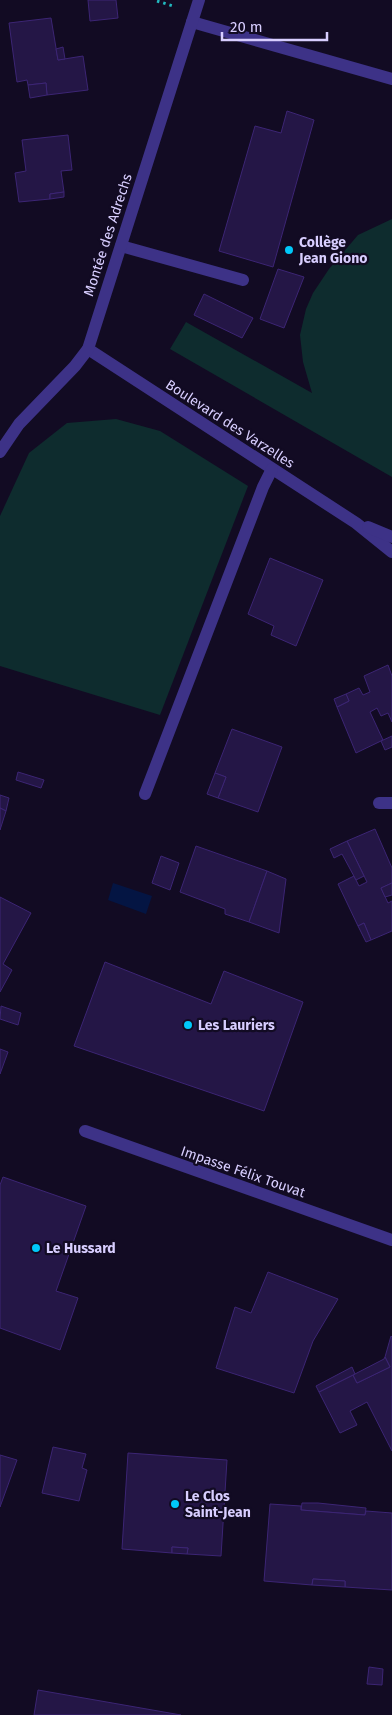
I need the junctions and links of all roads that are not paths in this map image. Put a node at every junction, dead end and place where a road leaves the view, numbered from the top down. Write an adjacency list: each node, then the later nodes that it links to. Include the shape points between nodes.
1 (198, 0): 2 (street, Montée des Adrechs)
2 (192, 22): 3 (street); 4 (street, Montée des Adrechs)
3 (392, 78)
4 (121, 246): 5 (street); 6 (street, Montée des Adrechs)
5 (243, 280)
6 (88, 349): 7 (street, Montée des Adrechs, via 19,424); 8 (street, Boulevard des Varzelles)
7 (0, 452)
8 (272, 469): 9 (street, Boulevard des Varzelles); 12 (street)
9 (356, 523): 10 (street, Boulevard des Varzelles); 11 (street, Boulevard des Varzelles)
10 (392, 537)
11 (392, 552)
12 (145, 794)
13 (379, 803): 14 (street)
14 (392, 803)
15 (84, 1132): 16 (street, Impasse Félix Touvat)
16 (392, 1240)

